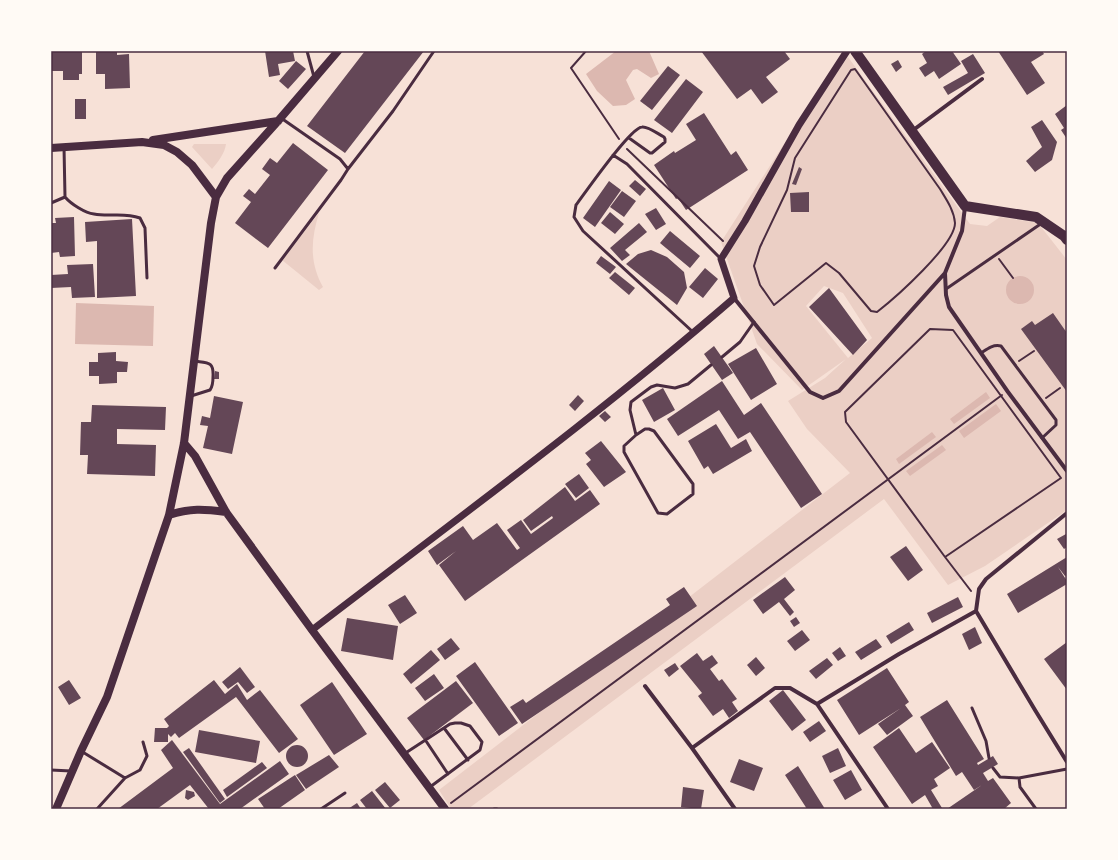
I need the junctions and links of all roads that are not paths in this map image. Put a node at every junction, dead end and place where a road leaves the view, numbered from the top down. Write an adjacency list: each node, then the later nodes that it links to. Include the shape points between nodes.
1 (308, 51): 5 (lane)
2 (338, 51): 5 (main road)
3 (434, 51): 14 (lane)
4 (854, 51): 8 (main road); 21 (street, via 799,124)
5 (314, 79): 7 (main road)
6 (982, 79): 8 (street)
7 (280, 120): 10 (main road); 14 (lane, via 340,159); 16 (main road, via 227,178)
8 (912, 131): 18 (main road)
9 (628, 138): 9 (lane, via 638,128 644,127 665,139 650,153); 13 (lane)
10 (142, 142): 11 (main road); 16 (main road, via 164,145 177,152 192,165)
11 (64, 147): 12 (main road); 15 (lane)
12 (51, 148)
13 (613, 155): 21 (lane, via 628,164); 28 (lane, via 576,205 574,217 583,231)
14 (348, 169): 22 (lane)
15 (65, 197): 17 (lane); 24 (lane, via 71,204 93,214 132,214 140,218 145,228)
16 (216, 198): 31 (main road)
17 (51, 203)
18 (965, 206): 19 (main road, via 1036,217); 23 (street, via 962,231)
19 (1044, 222): 20 (main road); 25 (lane)
20 (1067, 240)
21 (721, 259): 26 (street)
22 (275, 268)
23 (945, 273): 25 (street); 27 (street, via 839,391 823,398 810,392)
24 (147, 278)
25 (946, 290): 29 (street, via 949,307)
26 (734, 298): 27 (street); 28 (street)
27 (754, 322): 30 (lane, via 740,342)
28 (694, 333): 42 (street, via 554,445)
29 (981, 353): 35 (street); 35 (lane, via 996,344 1001,346 1056,420 1056,425)
30 (722, 357)
31 (194, 361): 33 (main road); 33 (lane, via 208,363 214,368 210,390)
32 (711, 365): 34 (lane, via 688,384 675,388 657,385 631,402 630,410)
33 (190, 397): 36 (main road)
34 (636, 435): 34 (lane, via 645,429 654,431 693,484 693,494 667,514 658,513 624,452 624,446)
35 (1042, 438): 37 (street)
36 (184, 443): 38 (main road, via 195,456); 40 (main road)
37 (1067, 471)
38 (226, 512): 40 (main road, via 201,509 183,510); 42 (main road)
39 (1067, 514): 41 (street, via 986,579 979,589)
40 (169, 515): 50 (main road, via 107,697)
41 (976, 611): 44 (street); 54 (street)
42 (312, 630): 51 (main road)
43 (645, 686): 49 (street)
44 (817, 704): 49 (street, via 790,688 775,688); 69 (street)
45 (972, 708): 52 (lane, via 986,741)
46 (444, 728): 47 (lane); 53 (lane); 53 (lane, via 455,722 470,726 482,742 482,746)
47 (426, 741): 51 (lane); 59 (lane)
48 (143, 742): 60 (lane, via 147,756 140,770)
49 (692, 748): 68 (street)
50 (81, 751): 58 (main road); 60 (lane)
51 (404, 754): 62 (main road)
52 (989, 758)
53 (468, 760): 59 (lane)
54 (1067, 762)
55 (993, 768): 61 (lane, via 1000,777)
56 (1067, 769): 61 (lane)
57 (51, 770): 58 (lane)
58 (72, 771): 64 (main road)
59 (448, 774): 62 (lane)
60 (125, 778): 65 (lane)
61 (1019, 778): 70 (lane, via 1020,787)
62 (429, 788): 67 (main road)
63 (345, 793): 66 (lane)
64 (56, 809)
65 (97, 809)
66 (321, 809)
67 (444, 809)
68 (735, 809)
69 (888, 809)
70 (1036, 809)

